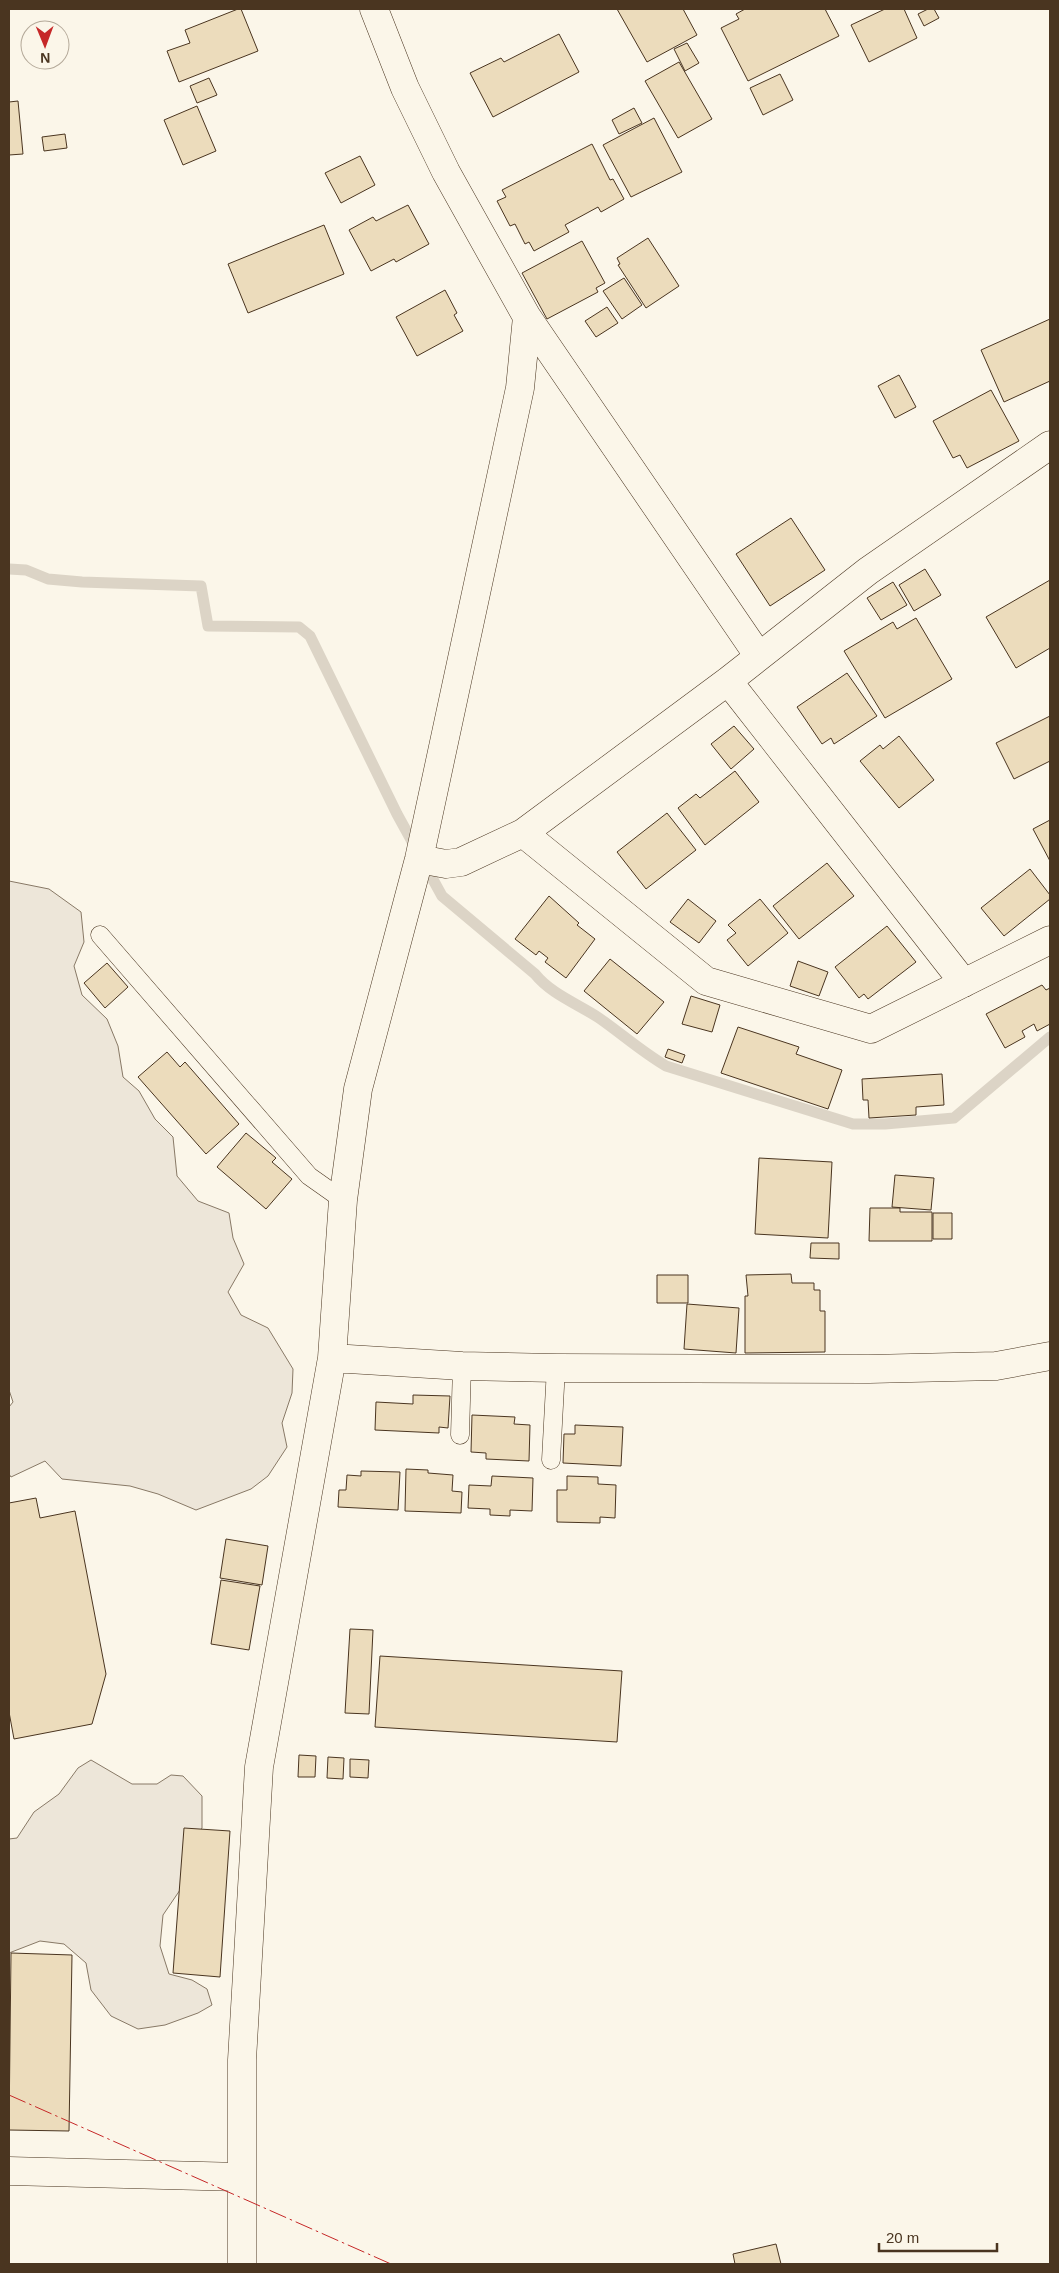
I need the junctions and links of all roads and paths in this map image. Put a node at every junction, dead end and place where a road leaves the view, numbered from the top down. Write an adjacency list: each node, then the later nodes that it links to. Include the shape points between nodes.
1 (374, 9): 2 (street, via 405,88 446,172)
2 (527, 317): 4 (street); 7 (street, via 520,388)
3 (1050, 445): 4 (street, via 868,571)
4 (758, 655): 5 (street)
5 (728, 681): 6 (street); 10 (street)
6 (523, 833): 7 (street, via 461,862 446,864); 10 (street, via 706,981 871,1029)
7 (419, 859): 11 (street, via 358,1090)
8 (100, 935): 11 (lane, via 309,1176)
9 (1050, 940): 10 (street)
10 (964, 983)
11 (343, 1200): 13 (street)
12 (1050, 1356): 15 (street, via 977,1367)
13 (332, 1358): 14 (street); 19 (street, via 259,1766 242,2060)
14 (462, 1366): 15 (street); 16 (lane)
15 (556, 1368): 17 (lane)
16 (460, 1434)
17 (551, 1460)
18 (9, 2171): 19 (street)
19 (241, 2177): 20 (street)
20 (242, 2264)

